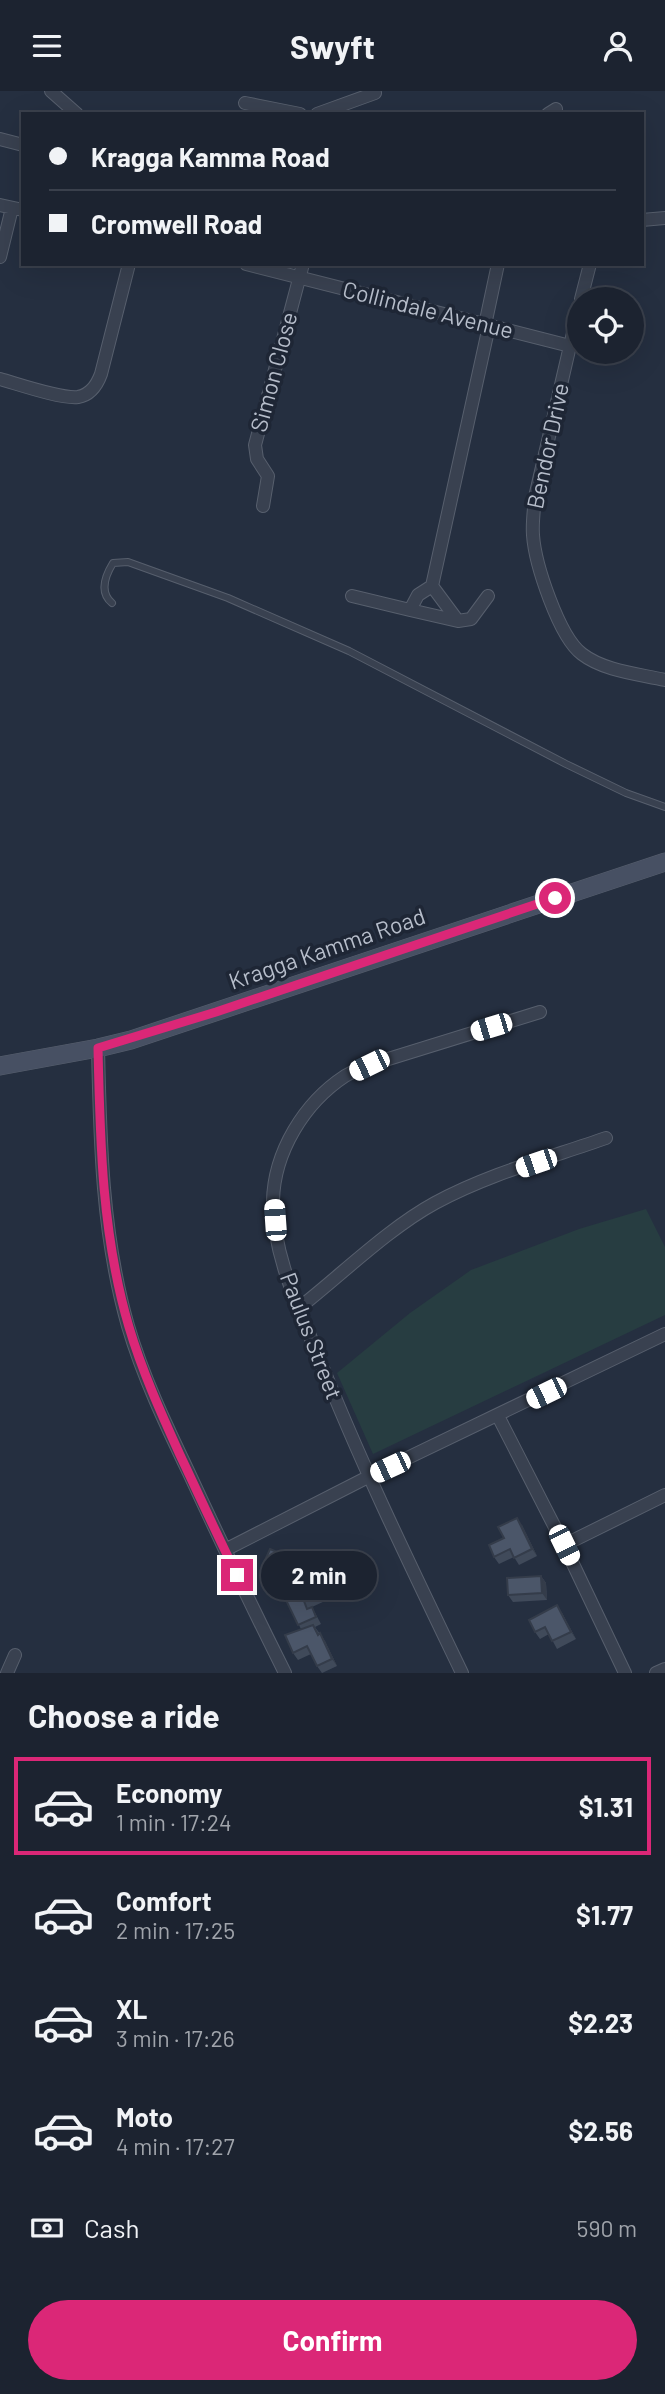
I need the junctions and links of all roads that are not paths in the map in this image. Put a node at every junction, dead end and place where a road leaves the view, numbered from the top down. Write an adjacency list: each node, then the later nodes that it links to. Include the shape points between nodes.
1 (51, 91): 4 (street)
2 (375, 93): 6 (street)
3 (245, 103): 5 (street)
4 (75, 112)
5 (290, 112)
6 (323, 112)
7 (0, 139): 8 (street)
8 (21, 144)
9 (12, 207): 12 (street)
10 (665, 218): 11 (street)
11 (644, 220)
12 (0, 257)
13 (128, 266): 22 (street, via 101,375 90,392 68,397)
14 (265, 266): 17 (street, Collindale Avenue)
15 (498, 266): 19 (street)
16 (589, 266): 18 (street)
17 (302, 270): 19 (street, Collindale Avenue); 23 (street, Simon Close, via 255,445 257,459 268,476)
18 (584, 287)
19 (487, 325): 20 (street, Collindale Avenue); 24 (street)
20 (567, 345)
21 (567, 359): 30 (street, Bendor Drive, via 534,505 536,555 561,628 573,646 601,664)
22 (0, 379)
23 (263, 506)
24 (432, 586): 28 (street, via 418,595); 29 (street)
25 (352, 596): 28 (street)
26 (488, 596): 29 (street, via 471,619)
27 (112, 603): 31 (lane, via 104,594 104,585 113,563 119,562 228,598 349,651 566,764)
28 (410, 610): 29 (street)
29 (458, 621)
30 (665, 680)
31 (665, 807)
32 (665, 862): 34 (main road, Kragga Kamma Road)
33 (540, 1012): 37 (street, Paulus Street, via 369,1065 345,1076 315,1102 293,1131 278,1167 273,1200 276,1240)
34 (98, 1048): 35 (main road, Kragga Kamma Road); 43 (street, via 104,1197 129,1327 149,1385)
35 (0, 1066)
36 (606, 1138): 37 (street, via 434,1203)
37 (299, 1308): 40 (street, Paulus Street)
38 (665, 1334): 39 (street)
39 (498, 1416): 40 (street); 42 (street)
40 (368, 1477): 43 (street); 48 (street, Paulus Street)
41 (665, 1495): 42 (street)
42 (564, 1545): 49 (street)
43 (225, 1550): 47 (street)
44 (15, 1655): 46 (street)
45 (665, 1669): 50 (street)
46 (7, 1673)
47 (285, 1673)
48 (462, 1673)
49 (625, 1673)
50 (656, 1673)

